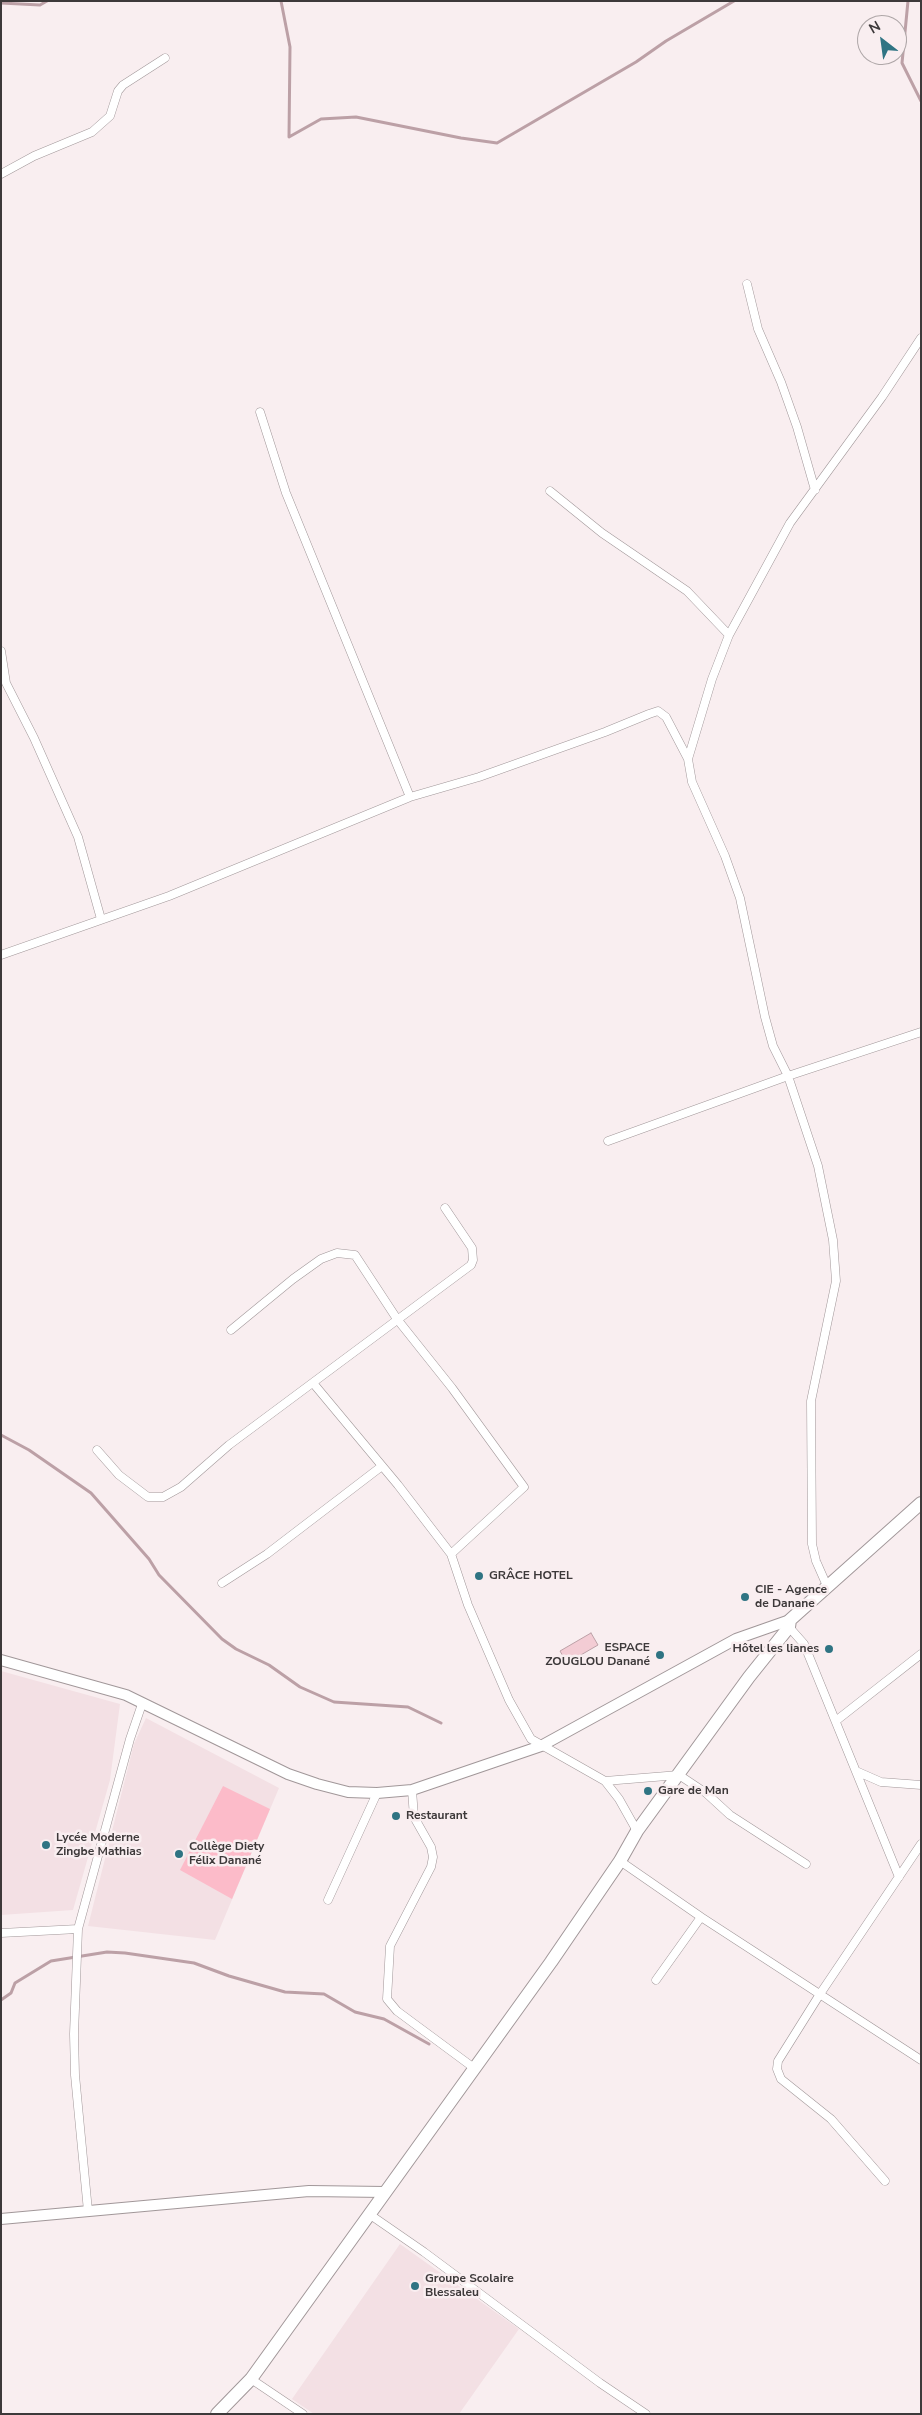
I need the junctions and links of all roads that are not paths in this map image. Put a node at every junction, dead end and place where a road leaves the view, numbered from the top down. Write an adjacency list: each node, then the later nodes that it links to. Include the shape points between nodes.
1 (165, 58): 2 (street, via 123,85 110,116 92,132 34,156)
2 (1, 174)
3 (747, 284): 6 (street, via 758,329 781,382)
4 (921, 338): 6 (street)
5 (260, 412): 11 (street, via 286,493)
6 (815, 490): 8 (street, via 790,523)
7 (550, 491): 8 (street, via 602,533 687,590)
8 (729, 635): 10 (street)
9 (1, 651): 12 (street, via 9,688 78,837)
10 (688, 759): 11 (street, via 666,717 658,712 479,777); 15 (street, via 692,782 740,898 767,1026)
11 (410, 797): 12 (street, via 169,896)
12 (101, 919): 13 (street)
13 (1, 955)
14 (921, 1032): 15 (street)
15 (788, 1076): 16 (street); 26 (street, via 818,1166 836,1265 834,1294 811,1401 812,1544)
16 (608, 1141)
17 (445, 1208): 18 (street, via 472,1248 471,1265)
18 (397, 1319): 19 (street, via 355,1255 338,1253 321,1259 293,1278); 20 (street); 24 (street, via 524,1487)
19 (231, 1330)
20 (313, 1383): 21 (street, via 164,1497 148,1497 138,1491); 22 (street)
21 (97, 1450)
22 (382, 1466): 24 (street); 25 (street, via 267,1554)
23 (921, 1503): 26 (main road)
24 (451, 1554): 32 (street, via 468,1605 509,1700 526,1732)
25 (222, 1583)
26 (827, 1586): 27 (main road)
27 (790, 1623): 31 (street, via 804,1644); 32 (street, via 736,1639); 34 (main road)
28 (921, 1654): 31 (street)
29 (1, 1660): 30 (street, via 105,1688)
30 (142, 1704): 38 (street, via 288,1774 348,1792); 46 (street)
31 (837, 1720): 33 (street)
32 (540, 1746): 35 (street); 37 (street)
33 (856, 1771): 36 (street, via 881,1782); 43 (street)
34 (679, 1775): 35 (street); 39 (main road); 42 (street, via 730,1815)
35 (605, 1782): 39 (street)
36 (921, 1785)
37 (412, 1790): 38 (street); 51 (street, via 414,1817 433,1857 431,1867 390,1946 387,1999 396,2011)
38 (377, 1793): 44 (street)
39 (637, 1831): 41 (main road)
40 (921, 1844): 43 (street)
41 (620, 1861): 45 (street); 51 (main road)
42 (806, 1864)
43 (899, 1878): 49 (street)
44 (328, 1900)
45 (701, 1917): 48 (street); 49 (street)
46 (78, 1929): 47 (street); 54 (street, via 75,2075)
47 (1, 1933)
48 (656, 1980)
49 (820, 1994): 50 (street); 52 (street, via 778,2061 778,2072 781,2079 830,2119)
50 (921, 2060)
51 (474, 2068): 53 (main road)
52 (885, 2180)
53 (385, 2192): 54 (street, via 309,2191); 55 (main road)
54 (88, 2211): 56 (street)
55 (369, 2214): 57 (main road); 60 (street)
56 (1, 2219)
57 (251, 2379): 58 (main road); 59 (street)
58 (217, 2414)
59 (303, 2414)
60 (646, 2414)

